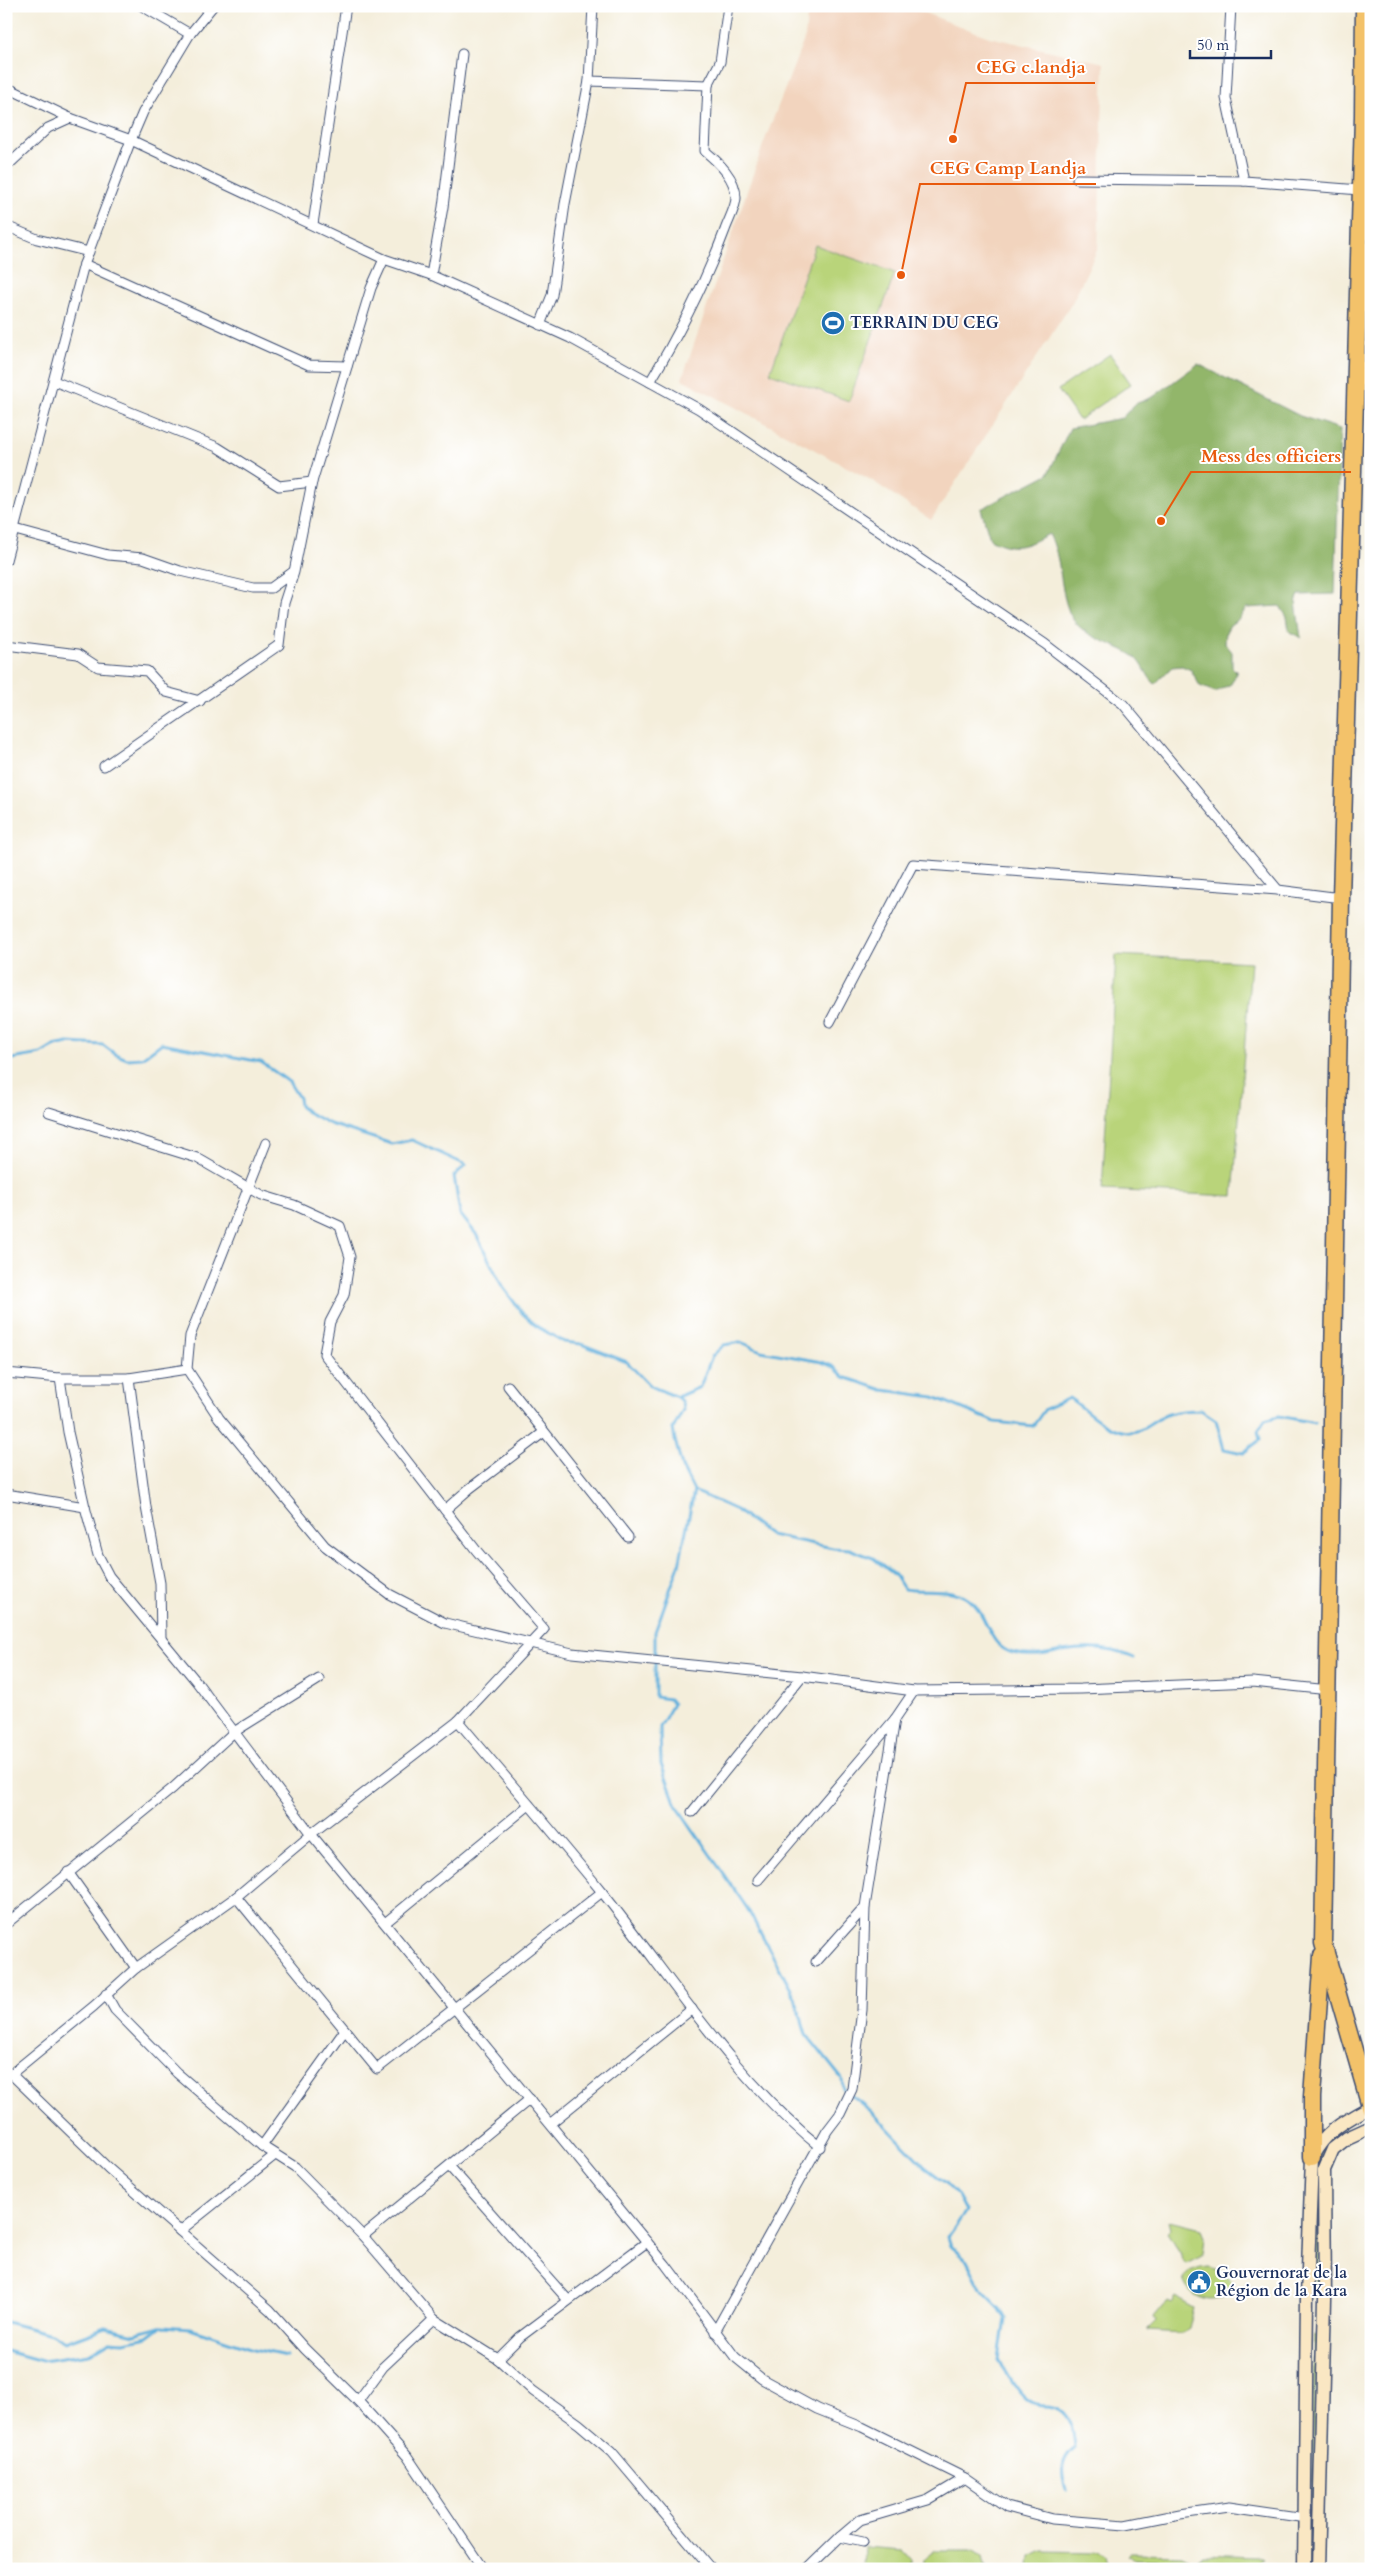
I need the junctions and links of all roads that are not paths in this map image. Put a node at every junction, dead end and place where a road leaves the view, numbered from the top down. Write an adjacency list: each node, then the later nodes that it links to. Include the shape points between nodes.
1 (142, 6): 8 (street)
2 (213, 6): 8 (street)
3 (346, 6): 19 (street)
4 (593, 6): 10 (street)
5 (728, 6): 11 (street, via 720,62)
6 (1231, 6): 17 (street, via 1226,98)
7 (1364, 6): 18 (highway)
8 (190, 34): 14 (street, via 143,112)
9 (462, 54): 24 (street)
10 (589, 81): 11 (street); 25 (street, via 565,204 552,295)
11 (708, 85): 28 (street, via 705,151 721,164 732,182 736,198 714,260 674,342)
12 (6, 87): 13 (street)
13 (70, 118): 14 (street); 15 (street, via 48,128)
14 (131, 140): 19 (street); 21 (street)
15 (6, 167)
16 (1077, 179): 17 (street)
17 (1244, 181): 18 (street)
18 (1360, 190): 37 (highway)
19 (312, 224): 22 (street)
20 (6, 226): 21 (street, via 37,239)
21 (89, 252): 23 (street)
22 (384, 259): 24 (street); 26 (street, via 371,288)
23 (84, 264): 26 (street, via 309,365); 27 (street)
24 (431, 275): 25 (street)
25 (540, 325): 28 (street)
26 (347, 366): 29 (street)
27 (54, 381): 29 (street, via 217,447 279,486); 30 (street)
28 (650, 382): 36 (street, via 699,408 1046,644 1123,704)
29 (312, 482): 32 (street)
30 (15, 530): 31 (street); 32 (street, via 108,555 143,558 180,571 253,588 271,588)
31 (6, 560)
32 (294, 572): 34 (street, via 284,603 279,645)
33 (6, 645): 34 (street, via 78,654 98,667 147,671 166,692)
34 (200, 701): 35 (street)
35 (104, 766)
36 (1278, 890): 37 (street); 38 (street, via 914,864)
37 (1341, 898): 56 (highway)
38 (830, 1022)
39 (49, 1112): 41 (street, via 197,1158)
40 (266, 1143): 41 (street)
41 (248, 1189): 42 (street, via 190,1336); 50 (street, via 340,1226 350,1257 344,1295 330,1322 324,1354)
42 (187, 1369): 45 (street); 53 (street, via 225,1425 325,1546 348,1565 389,1594 445,1623)
43 (6, 1373): 44 (street)
44 (60, 1378): 45 (street); 49 (street)
45 (129, 1378): 52 (street, via 160,1583)
46 (508, 1386): 47 (street)
47 (544, 1432): 50 (street); 51 (street)
48 (6, 1494): 49 (street)
49 (85, 1507): 52 (street, via 98,1555 108,1576)
50 (445, 1510): 53 (street, via 544,1629)
51 (628, 1537)
52 (161, 1638): 60 (street)
53 (530, 1645): 54 (street, via 572,1653); 59 (street)
54 (802, 1676): 57 (street); 62 (street)
55 (318, 1679): 60 (street)
56 (1329, 1690): 57 (street, via 1253,1682); 71 (highway)
57 (914, 1691): 58 (street)
58 (895, 1719): 65 (street); 68 (street)
59 (458, 1721): 61 (street); 63 (street)
60 (234, 1732): 63 (street); 64 (street, via 173,1788)
61 (530, 1805): 66 (street); 69 (street)
62 (692, 1812)
63 (311, 1834): 67 (street); 69 (street)
64 (68, 1872): 70 (street); 73 (street)
65 (758, 1880)
66 (602, 1892): 75 (street); 76 (street)
67 (236, 1897): 73 (street); 77 (street)
68 (865, 1907): 72 (street); 84 (street, via 862,2010 849,2094)
69 (385, 1923): 75 (street)
70 (6, 1924)
71 (1323, 1943): 80 (highway); 86 (highway, via 1312,2097)
72 (816, 1962)
73 (136, 1968): 74 (street)
74 (106, 1994): 78 (street); 83 (street, via 114,2010 146,2043)
75 (456, 2009): 77 (street, via 377,2069); 79 (street)
76 (692, 2009): 81 (street); 84 (street, via 762,2094)
77 (345, 2030): 83 (street)
78 (9, 2075): 88 (street)
79 (530, 2099): 81 (street); 87 (street)
80 (1370, 2108): 86 (main road, via 1336,2126 1320,2141)
81 (551, 2123): 90 (street, via 583,2167)
82 (1371, 2127): 93 (main road, via 1346,2138 1333,2149 1326,2164)
83 (262, 2146): 85 (street)
84 (820, 2147): 95 (street)
85 (275, 2155): 88 (street); 89 (street, via 294,2167)
86 (1312, 2157): 92 (main road)
87 (449, 2166): 89 (street); 91 (street)
88 (180, 2231): 97 (street, via 270,2310)
89 (363, 2236): 94 (street)
90 (647, 2242): 91 (street); 95 (street)
91 (568, 2300): 96 (street, via 520,2337)
92 (1307, 2308): 93 (main road); 99 (main road)
93 (1325, 2310): 106 (main road)
94 (434, 2319): 96 (street); 97 (street, via 383,2367)
95 (715, 2332): 98 (street, via 735,2357 762,2379 816,2409 862,2427)
96 (498, 2359): 103 (street, via 533,2391 612,2452)
97 (358, 2401): 102 (street, via 407,2456)
98 (965, 2478): 99 (street, via 1007,2507 1052,2519 1124,2525 1229,2507); 100 (street, via 928,2500 860,2520)
99 (1306, 2518): 105 (main road)
100 (840, 2537): 101 (street); 104 (street)
101 (864, 2542)
102 (483, 2569)
103 (711, 2569)
104 (808, 2569)
105 (1304, 2569)
106 (1318, 2569)

